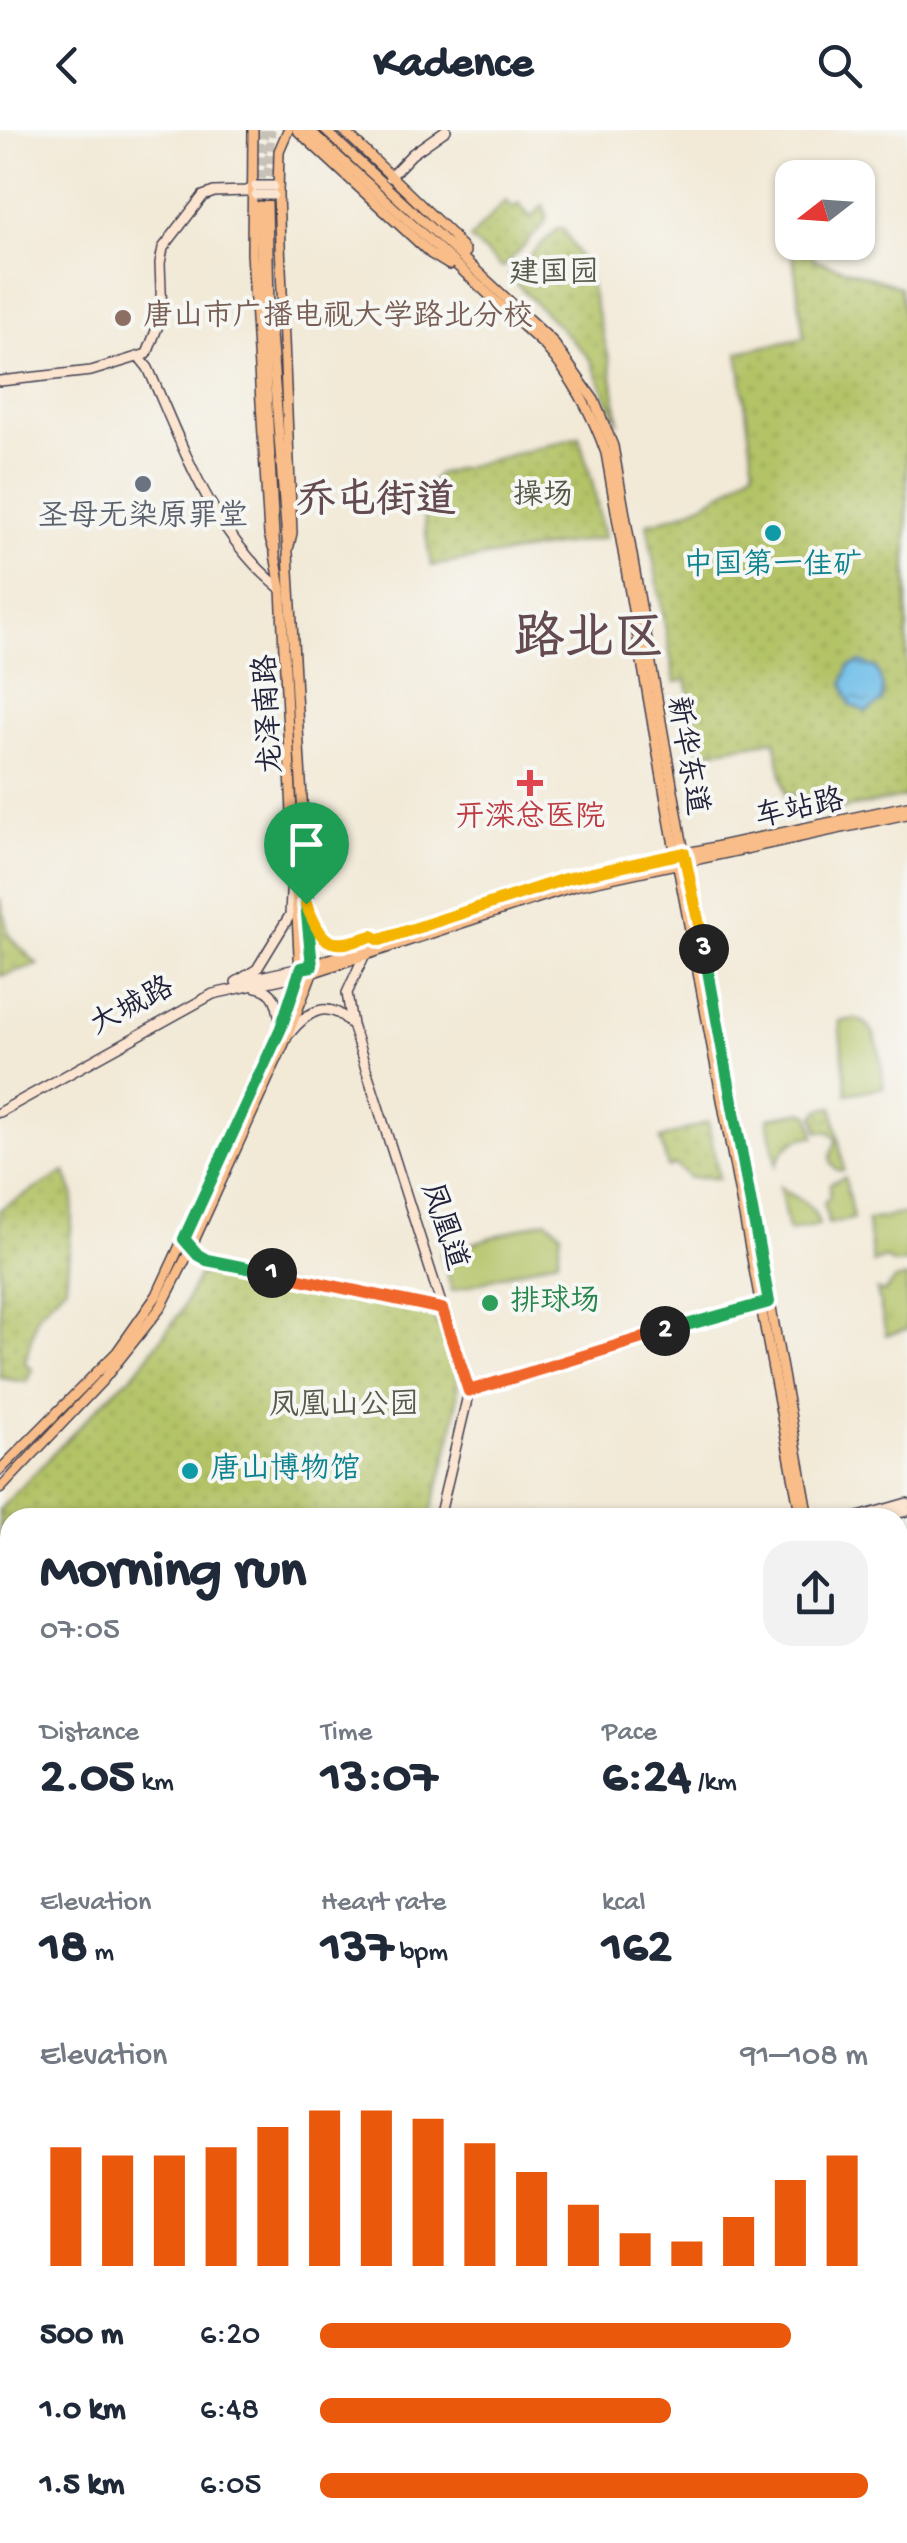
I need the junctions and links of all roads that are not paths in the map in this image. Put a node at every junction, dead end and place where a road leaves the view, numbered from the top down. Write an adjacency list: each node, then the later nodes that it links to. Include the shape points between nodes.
1 (253, 130): 9 (main road)
2 (288, 130): 9 (main road)
3 (297, 130): 10 (main road, via 430,254)
4 (309, 130): 10 (main road, 新华东道, via 430,243)
5 (326, 130): 10 (main road, 新华东道)
6 (344, 130): 8 (main road)
7 (446, 130): 8 (street)
8 (390, 177): 10 (main road, via 452,234)
9 (263, 193): 11 (street, via 203,196 163,248 162,315 150,350); 13 (main road, 龙泽南路, via 262,310); 18 (main road, 龙泽南路, via 292,534)
10 (474, 273): 17 (main road, 新华东道, via 565,370 606,454)
11 (140, 358): 12 (street); 13 (street, via 215,513)
12 (0, 381)
13 (281, 589): 16 (main road, 龙泽南路)
14 (907, 806): 17 (main road, 车站路)
15 (907, 814): 17 (main road, 车站路)
16 (295, 858): 21 (main road, 龙泽南路); 22 (street, via 290,915 257,968)
17 (682, 858): 19 (main road, 车站路, via 565,879); 20 (main road, 车站路); 27 (main road, 新华东道)
18 (306, 904): 19 (main road, via 316,931 330,941); 21 (main road, 龙泽南路)
19 (380, 940): 21 (main road, 车站路)
20 (364, 954): 21 (main road, 车站路); 23 (street, 凤凰道, via 347,993)
21 (306, 970): 22 (street); 24 (main road, 龙泽南路)
22 (232, 987): 24 (street, via 272,994); 25 (street, 大城路)
23 (352, 1025): 24 (street, via 338,1012 321,1009); 28 (street, 凤凰道)
24 (284, 1032): 26 (main road, 龙泽南路)
25 (0, 1112)
26 (187, 1243): 28 (street, via 207,1260); 30 (main road, 龙泽南路, via 117,1352); 31 (main road, 龙泽南路, via 145,1330)
27 (765, 1302): 29 (street); 33 (main road, 新华东道)
28 (442, 1309): 29 (street, 凤凰道)
29 (469, 1391): 32 (street)
30 (0, 1470)
31 (0, 1489)
32 (440, 1508)
33 (803, 1508)

